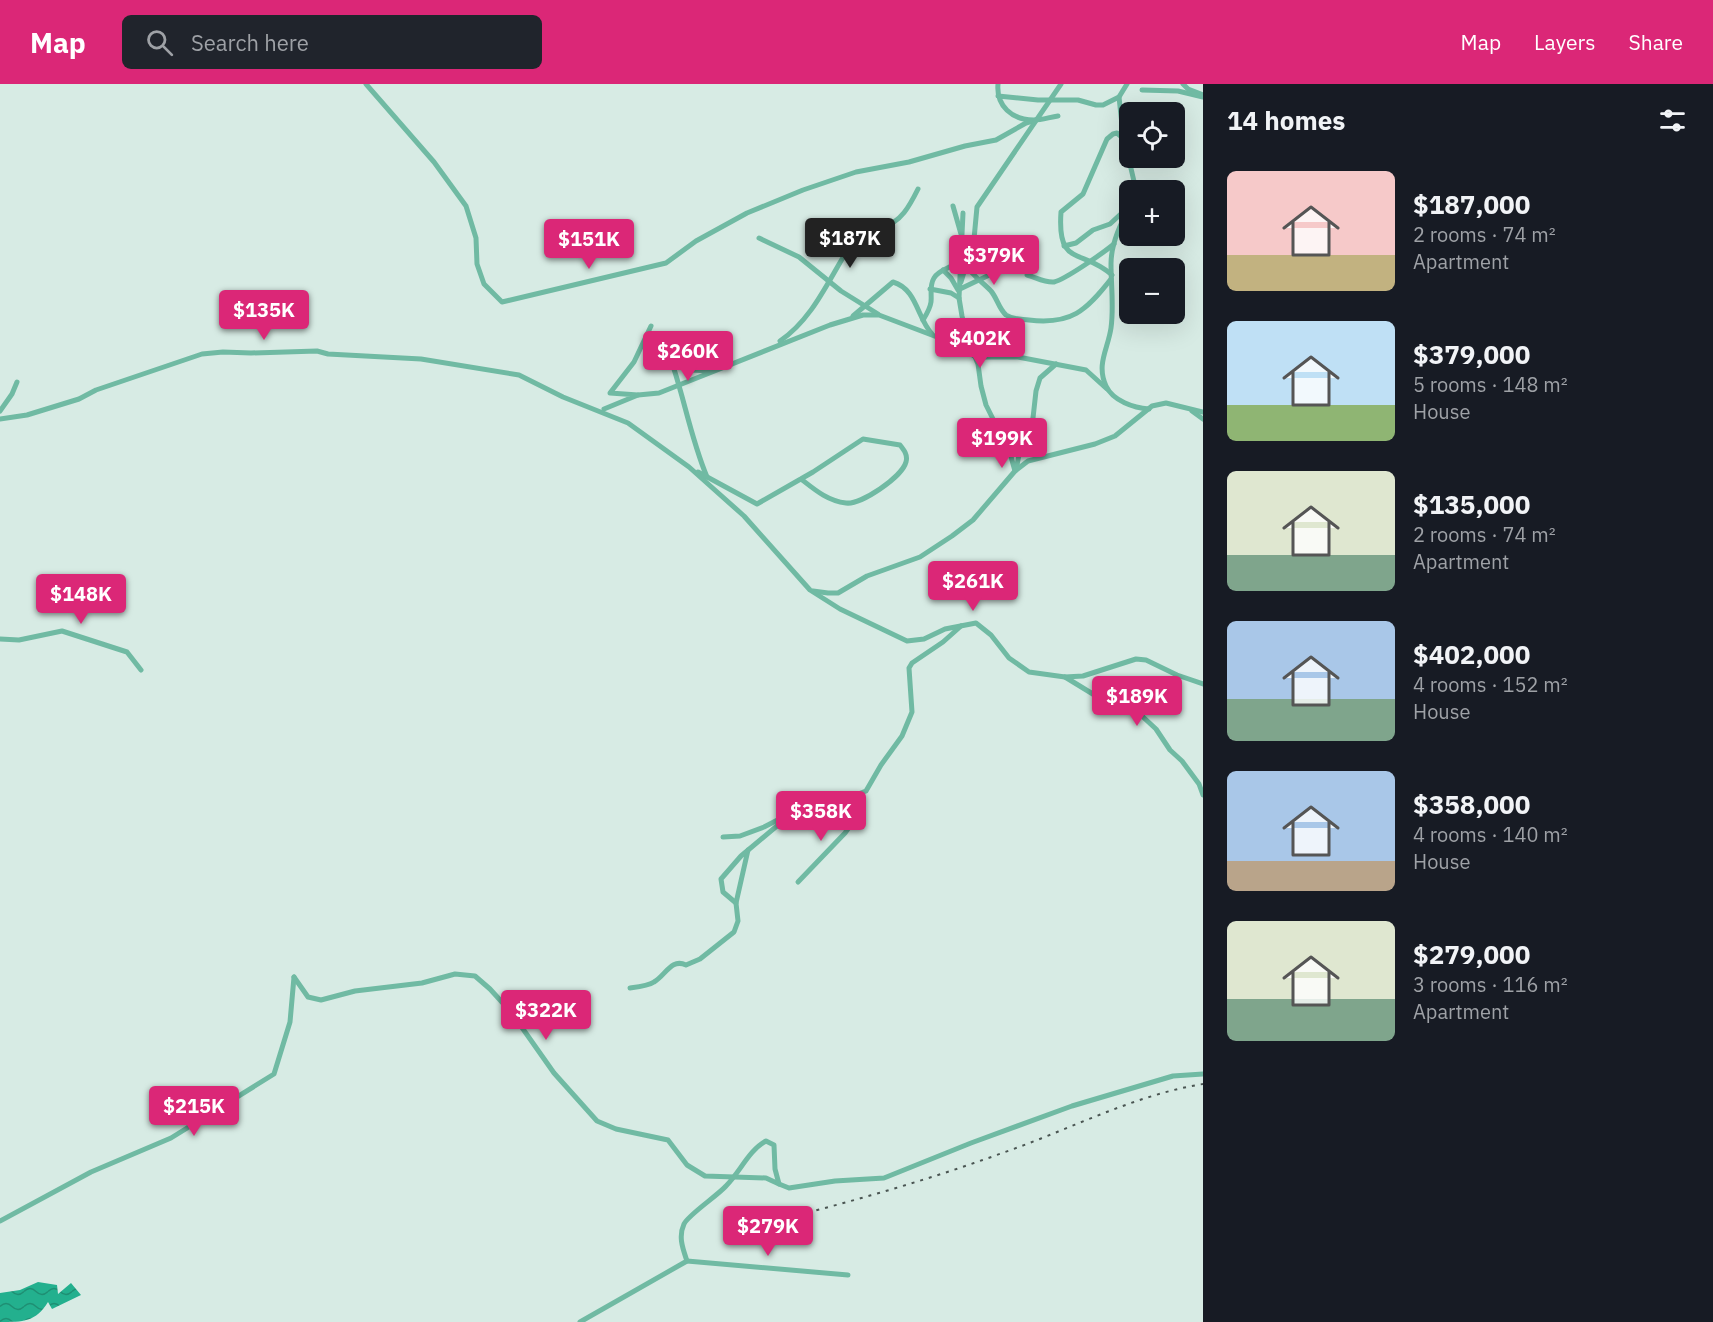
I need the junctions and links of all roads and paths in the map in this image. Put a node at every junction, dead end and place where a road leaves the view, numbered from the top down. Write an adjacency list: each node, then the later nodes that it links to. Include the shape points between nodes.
1 (366, 84): 13 (street, via 434,162 466,206 484,284 502,302 666,263 747,213 803,190 856,172 996,140)
2 (998, 84): 7 (street)
3 (1061, 84): 10 (street)
4 (1127, 84): 9 (street)
5 (1183, 84): 8 (street)
6 (1142, 90): 8 (street)
7 (998, 96): 10 (street); 13 (street, via 1010,114)
8 (1203, 96)
9 (1119, 98): 10 (street, via 1103,105); 11 (street)
10 (1049, 99): 13 (street)
11 (1119, 102)
12 (1058, 117): 13 (street)
13 (1036, 120): 27 (street, via 977,207)
14 (1119, 135): 23 (street, via 1107,139 1083,194 1061,212 1060,236)
15 (918, 189): 32 (street, via 897,219 859,233)
16 (953, 206): 20 (street)
17 (963, 213): 20 (street)
18 (1119, 216): 23 (street, via 1076,243)
19 (1119, 227): 22 (street)
20 (962, 236): 24 (street)
21 (759, 238): 32 (street, via 799,257)
22 (1114, 244): 26 (street); 30 (street)
23 (1064, 246): 26 (street, via 1072,255)
24 (961, 254): 27 (street); 28 (street, via 955,265); 34 (street)
25 (1010, 261): 31 (street)
26 (1088, 261): 29 (street, via 1053,282); 30 (street, via 1099,264)
27 (966, 266): 31 (street); 34 (street)
28 (943, 270): 33 (street, via 934,277); 34 (street)
29 (1027, 275)
30 (1112, 277): 31 (street, via 1082,312 1057,320 1034,321 1015,320 1003,312 989,289); 49 (street, via 1111,328 1103,352 1102,372)
31 (978, 280): 34 (street)
32 (830, 283): 35 (street); 42 (street, via 799,326)
33 (930, 289): 34 (street); 38 (street, via 930,304)
34 (959, 294): 43 (street, via 968,340)
35 (866, 306): 36 (street); 37 (street); 38 (street, via 893,282 909,293)
36 (879, 315): 37 (street); 40 (street)
37 (852, 317): 42 (street)
38 (923, 320): 40 (street)
39 (651, 326): 50 (street, via 634,362 610,393)
40 (934, 336): 43 (street)
41 (663, 338): 44 (street)
42 (771, 347): 46 (street)
43 (976, 357): 45 (street, via 1018,357); 59 (street, via 986,405)
44 (672, 358): 46 (street, via 691,370); 48 (street)
45 (1056, 364): 49 (street, via 1086,370); 59 (street, via 1040,378 1033,418 1021,445)
46 (714, 371): 48 (street)
47 (16, 382): 54 (street)
48 (678, 385): 50 (street, via 659,393); 60 (street)
49 (1107, 389): 53 (street, via 1124,403)
50 (638, 395): 52 (street)
51 (1186, 407): 53 (street, via 1166,403); 55 (street); 57 (street)
52 (604, 409)
53 (1149, 409): 59 (street, via 1115,436 1028,461)
54 (0, 411)
55 (1203, 412)
56 (0, 419): 58 (street, via 46,410 202,354 317,351 421,359 519,375 628,423)
57 (1203, 419)
58 (689, 467): 60 (street); 62 (street, via 744,516)
59 (1016, 471): 62 (street, via 972,520 920,556 838,592)
60 (707, 477): 61 (street, via 757,504)
61 (801, 479): 61 (street, via 864,439 900,445 906,453 903,467 862,500 833,500)
62 (810, 590): 63 (street, via 907,641 924,639)
63 (962, 624): 66 (street, via 976,623 1008,658 1029,672); 69 (street, via 912,663 912,712 902,736 866,791)
64 (0, 639): 65 (street, via 19,640 62,631 127,652)
65 (141, 670)
66 (1065, 677): 67 (street, via 1083,676 1136,659); 68 (street, via 1101,699 1129,704 1156,729 1199,784)
67 (1203, 684)
68 (1203, 795)
69 (843, 800): 70 (street, via 820,800); 73 (street, via 853,811 852,823)
70 (797, 810): 71 (street, via 764,828); 72 (street)
71 (723, 837)
72 (748, 850): 74 (street); 74 (street, via 721,879 723,892)
73 (798, 882)
74 (736, 903): 75 (street, via 738,921 734,932 700,959 686,965 671,965 652,984)
75 (630, 988)
76 (1203, 1074): 78 (street, via 1173,1076 1072,1106 885,1178 835,1180 789,1188)
77 (736, 1176): 78 (street, via 766,1178); 78 (street, via 756,1146 766,1141 774,1145); 79 (street, via 705,1176 687,1165 669,1140 597,1121 554,1072 511,1012 475,976 455,974 321,1000 308,997 294,977 290,1022 274,1074 171,1138 91,1172); 80 (street, via 684,1223 680,1242)
78 (778, 1184)
79 (0, 1221)
80 (687, 1261): 81 (street); 82 (street)
81 (848, 1275)
82 (580, 1322)

